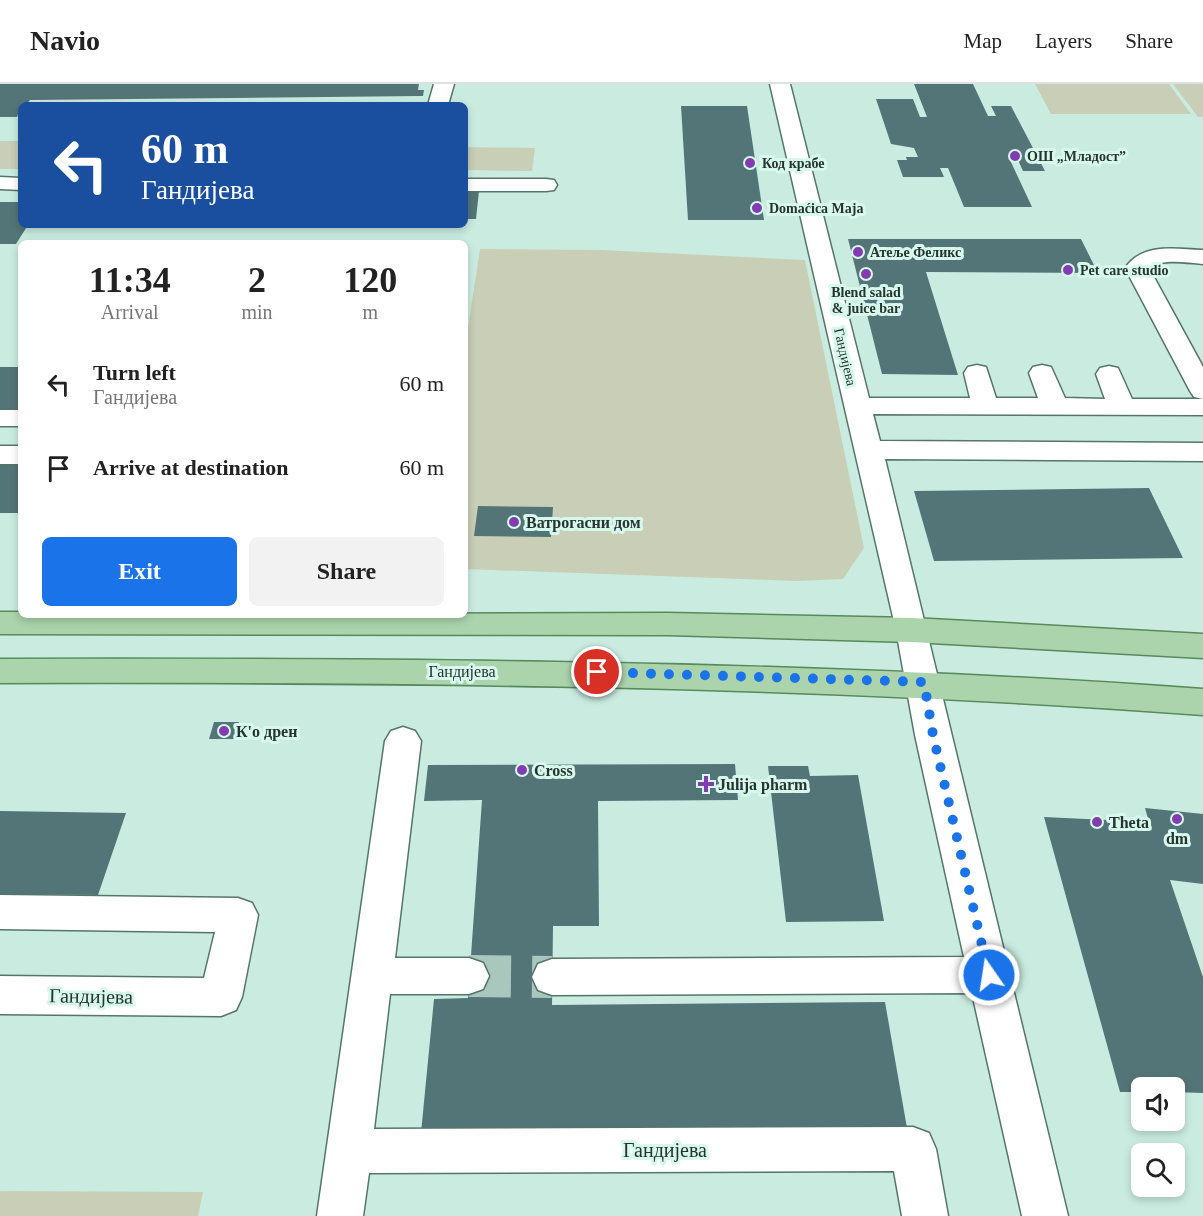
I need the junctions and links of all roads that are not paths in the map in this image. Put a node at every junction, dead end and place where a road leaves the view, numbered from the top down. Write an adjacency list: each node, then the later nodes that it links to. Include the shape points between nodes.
1 (444, 84): 3 (street)
2 (780, 84): 13 (street, Гандијева)
3 (439, 102)
4 (0, 183): 5 (street)
5 (18, 184)
6 (468, 185): 7 (street)
7 (546, 185)
8 (1202, 259): 12 (street, via 1156,257 1137,268)
9 (977, 373): 14 (street)
10 (1042, 373): 15 (street)
11 (1109, 374): 16 (street)
12 (1203, 391)
13 (856, 406): 14 (street); 20 (street, Гандијева)
14 (985, 406): 15 (street)
15 (1054, 407): 16 (street)
16 (1122, 407): 17 (street)
17 (1203, 407)
18 (0, 418): 19 (street)
19 (18, 418)
20 (867, 450): 21 (street); 25 (street, Гандијева)
21 (1203, 452)
22 (0, 455): 23 (street)
23 (18, 455)
24 (0, 623): 25 (main road, via 560,623)
25 (912, 630): 26 (main road); 28 (street, Гандијева)
26 (1203, 646)
27 (0, 671): 28 (main road, Гандијева, via 647,673)
28 (924, 682): 29 (main road, Гандијева); 32 (street)
29 (1203, 702)
30 (403, 741): 33 (street)
31 (0, 912): 36 (street, Гандијева, via 238,915 221,997)
32 (989, 975): 35 (street); 40 (street)
33 (373, 976): 34 (street); 37 (street)
34 (469, 976)
35 (552, 977)
36 (0, 995)
37 (349, 1151): 38 (street); 39 (street, Гандијева, via 913,1149)
38 (340, 1216)
39 (925, 1216)
40 (1045, 1216)

